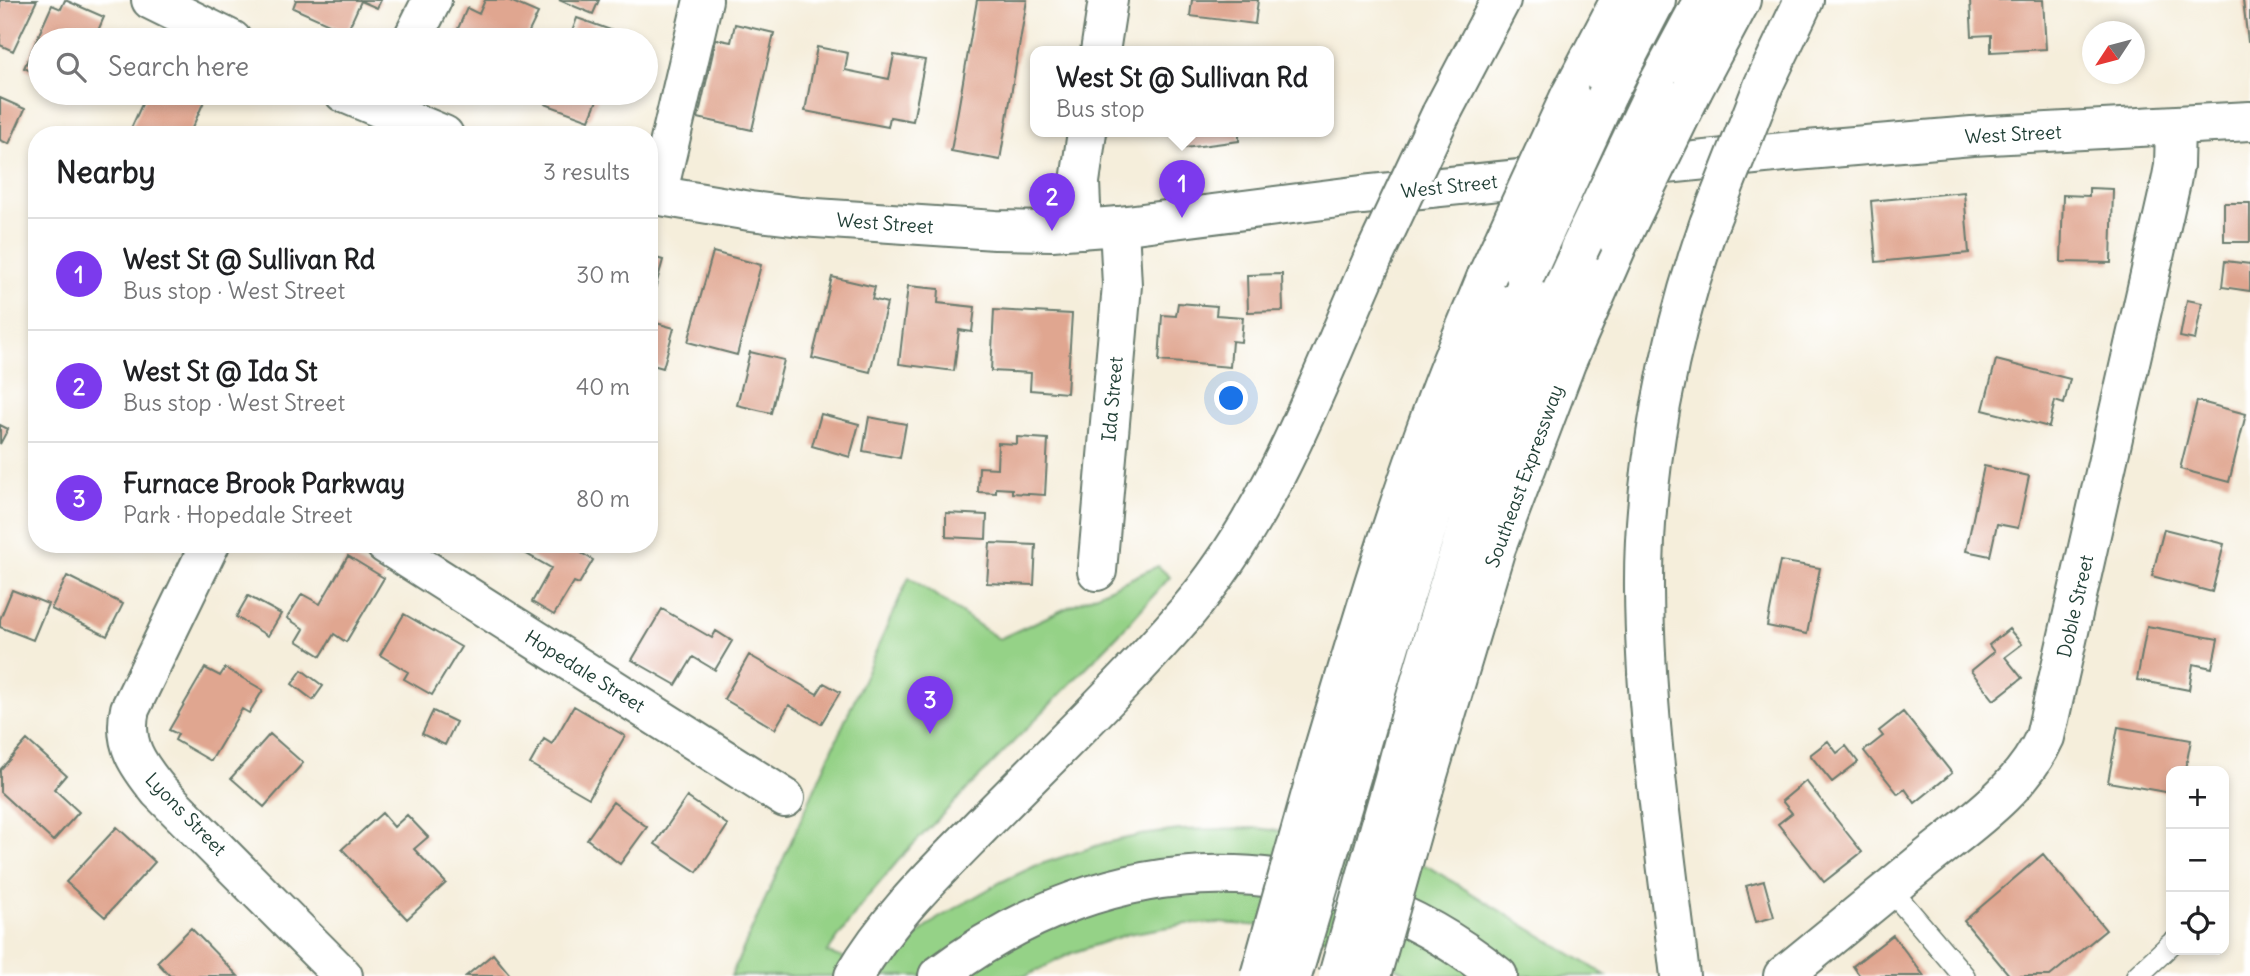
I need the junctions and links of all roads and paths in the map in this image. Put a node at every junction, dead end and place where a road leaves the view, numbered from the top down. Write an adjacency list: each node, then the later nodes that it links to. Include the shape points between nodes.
1 (151, 0): 11 (main road)
2 (432, 0): 12 (main road)
3 (703, 0): 21 (main road)
4 (1108, 0): 13 (main road)
5 (1501, 0): 34 (main road, bridge, via 1441,114 1291,443 1244,532 1188,610 929,879 892,921)
6 (1620, 0): 15 (main road)
7 (1656, 0): 15 (main road)
8 (1703, 0): 14 (main road)
9 (1741, 0): 14 (main road, Southeast Expressway)
10 (1804, 0): 41 (main road, bridge, via 1764,84 1709,224 1679,321 1653,470 1645,561 1646,664)
11 (208, 28)
12 (418, 28)
13 (1101, 46)
14 (1675, 88): 29 (main road, Southeast Expressway, bridge, via 1619,242 1566,363); 29 (main road, bridge, via 1579,250 1534,349 1464,536 1424,665)
15 (1589, 95): 28 (main road, bridge, via 1525,275 1467,416 1401,606); 28 (main road, bridge, via 1486,278 1435,404 1369,596)
16 (390, 105): 18 (main road)
17 (2250, 121): 19 (main road, West Street)
18 (419, 126)
19 (2175, 126): 23 (main road, West Street, via 1784,152 1338,198); 31 (main road, Doble Street, via 2171,182 2045,737 2037,755 2010,788)
20 (1086, 137): 24 (main road, via 1080,182)
21 (658, 176)
22 (658, 196): 24 (main road, West Street, via 845,220 995,230)
23 (1119, 226): 24 (main road, West Street); 27 (main road, Ida Street, via 1122,285)
24 (1082, 229)
25 (206, 553): 33 (main road, Lyons Street, via 130,709 126,725 129,743 159,790)
26 (399, 553): 30 (main road, Hopedale Street)
27 (1097, 572)
28 (1338, 763): 36 (main road, bridge); 37 (main road, bridge)
29 (1409, 783): 38 (main road, bridge); 39 (main road, Southeast Expressway, bridge)
30 (785, 798)
31 (1890, 889): 42 (main road, Doble Street); 43 (lane)
32 (2166, 949): 44 (lane)
33 (343, 976)
34 (854, 976)
35 (938, 976): 40 (main road, via 1022,923 1083,897 1149,880 1253,874 1321,887 1389,910 1424,927)
36 (1260, 976)
37 (1292, 976)
38 (1338, 976)
39 (1371, 976)
40 (1498, 976)
41 (1680, 976)
42 (1783, 976)
43 (1964, 976)
44 (2137, 976)

